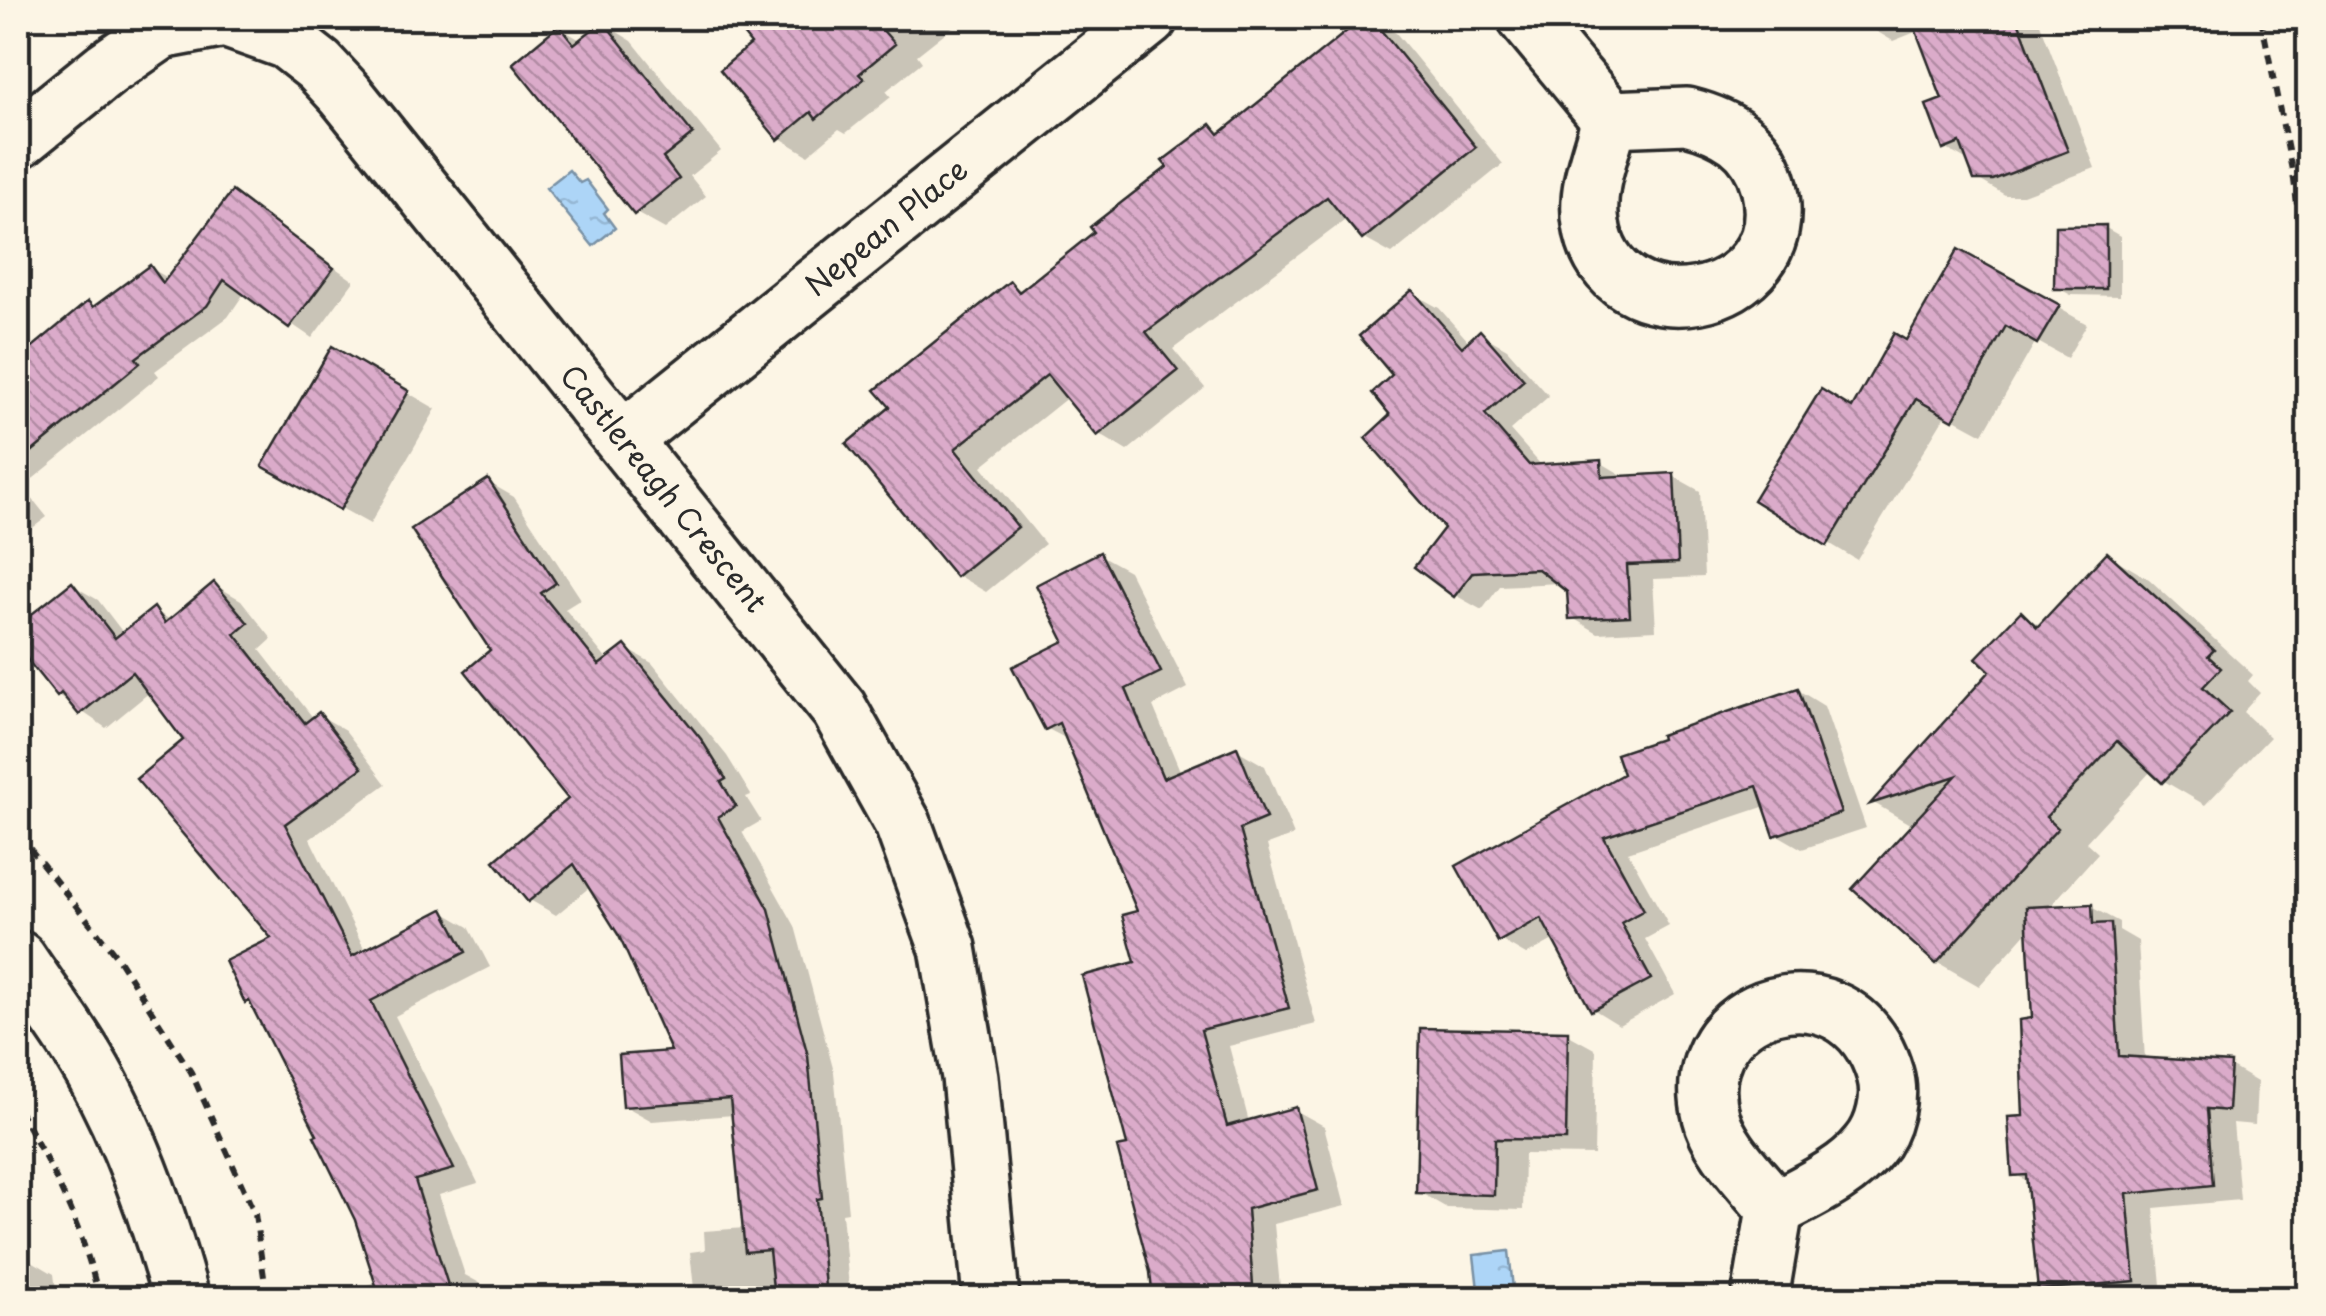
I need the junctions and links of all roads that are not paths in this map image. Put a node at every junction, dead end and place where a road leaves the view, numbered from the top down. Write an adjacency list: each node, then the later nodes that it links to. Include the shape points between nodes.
1 (1150, 18): 5 (street, Nepean Place)
2 (1526, 18): 3 (street)
3 (1610, 119)
4 (18, 140): 5 (street, Castlereagh Crescent, via 161,30 225,19 287,40 345,94)
5 (624, 439): 9 (street, Castlereagh Crescent, via 839,709 903,824 948,948 970,1077)
6 (18, 959): 8 (street, via 112,1108 163,1232)
7 (1775, 1210): 10 (street)
8 (181, 1298)
9 (991, 1298)
10 (1760, 1298)

